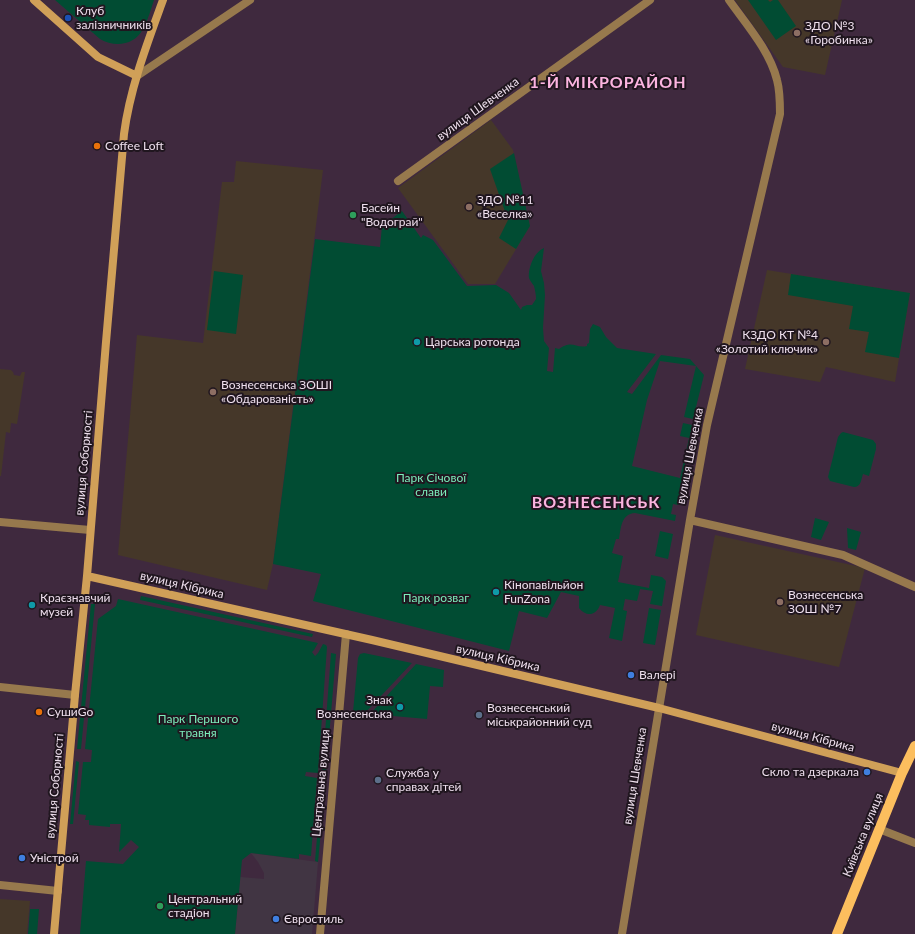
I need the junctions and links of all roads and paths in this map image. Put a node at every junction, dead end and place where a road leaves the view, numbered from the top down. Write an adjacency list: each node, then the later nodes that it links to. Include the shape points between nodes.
1 (34, 0): 6 (main road, via 98,58)
2 (163, 0): 6 (main road, вулиця Соборності)
3 (250, 0): 6 (street)
4 (650, 0): 7 (street, вулиця Шевченка)
5 (728, 0): 8 (street, вулиця Шевченка, via 772,64 778,80 780,114 707,425)
6 (136, 76): 10 (main road, вулиця Соборності, via 124,134)
7 (398, 181)
8 (690, 520): 12 (street, via 843,555); 16 (street, вулиця Шевченка)
9 (0, 522): 10 (street)
10 (90, 530): 11 (main road, вулиця Соборності)
11 (87, 576): 13 (main road, вулиця Кібрика); 15 (main road, вулиця Соборності)
12 (915, 587)
13 (346, 634): 16 (main road, вулиця Кібрика); 24 (street, Центральна вулиця)
14 (0, 687): 15 (street)
15 (75, 695): 22 (main road, вулиця Соборності)
16 (659, 708): 18 (main road, вулиця Кібрика); 25 (street, вулиця Шевченка)
17 (915, 746): 18 (main road, Київська вулиця)
18 (902, 773): 19 (main road, Київська вулиця)
19 (879, 829): 20 (street); 26 (main road, Київська вулиця)
20 (915, 843)
21 (0, 886): 22 (street)
22 (58, 891): 23 (main road, вулиця Соборності)
23 (54, 934)
24 (320, 934)
25 (622, 934)
26 (837, 934)

